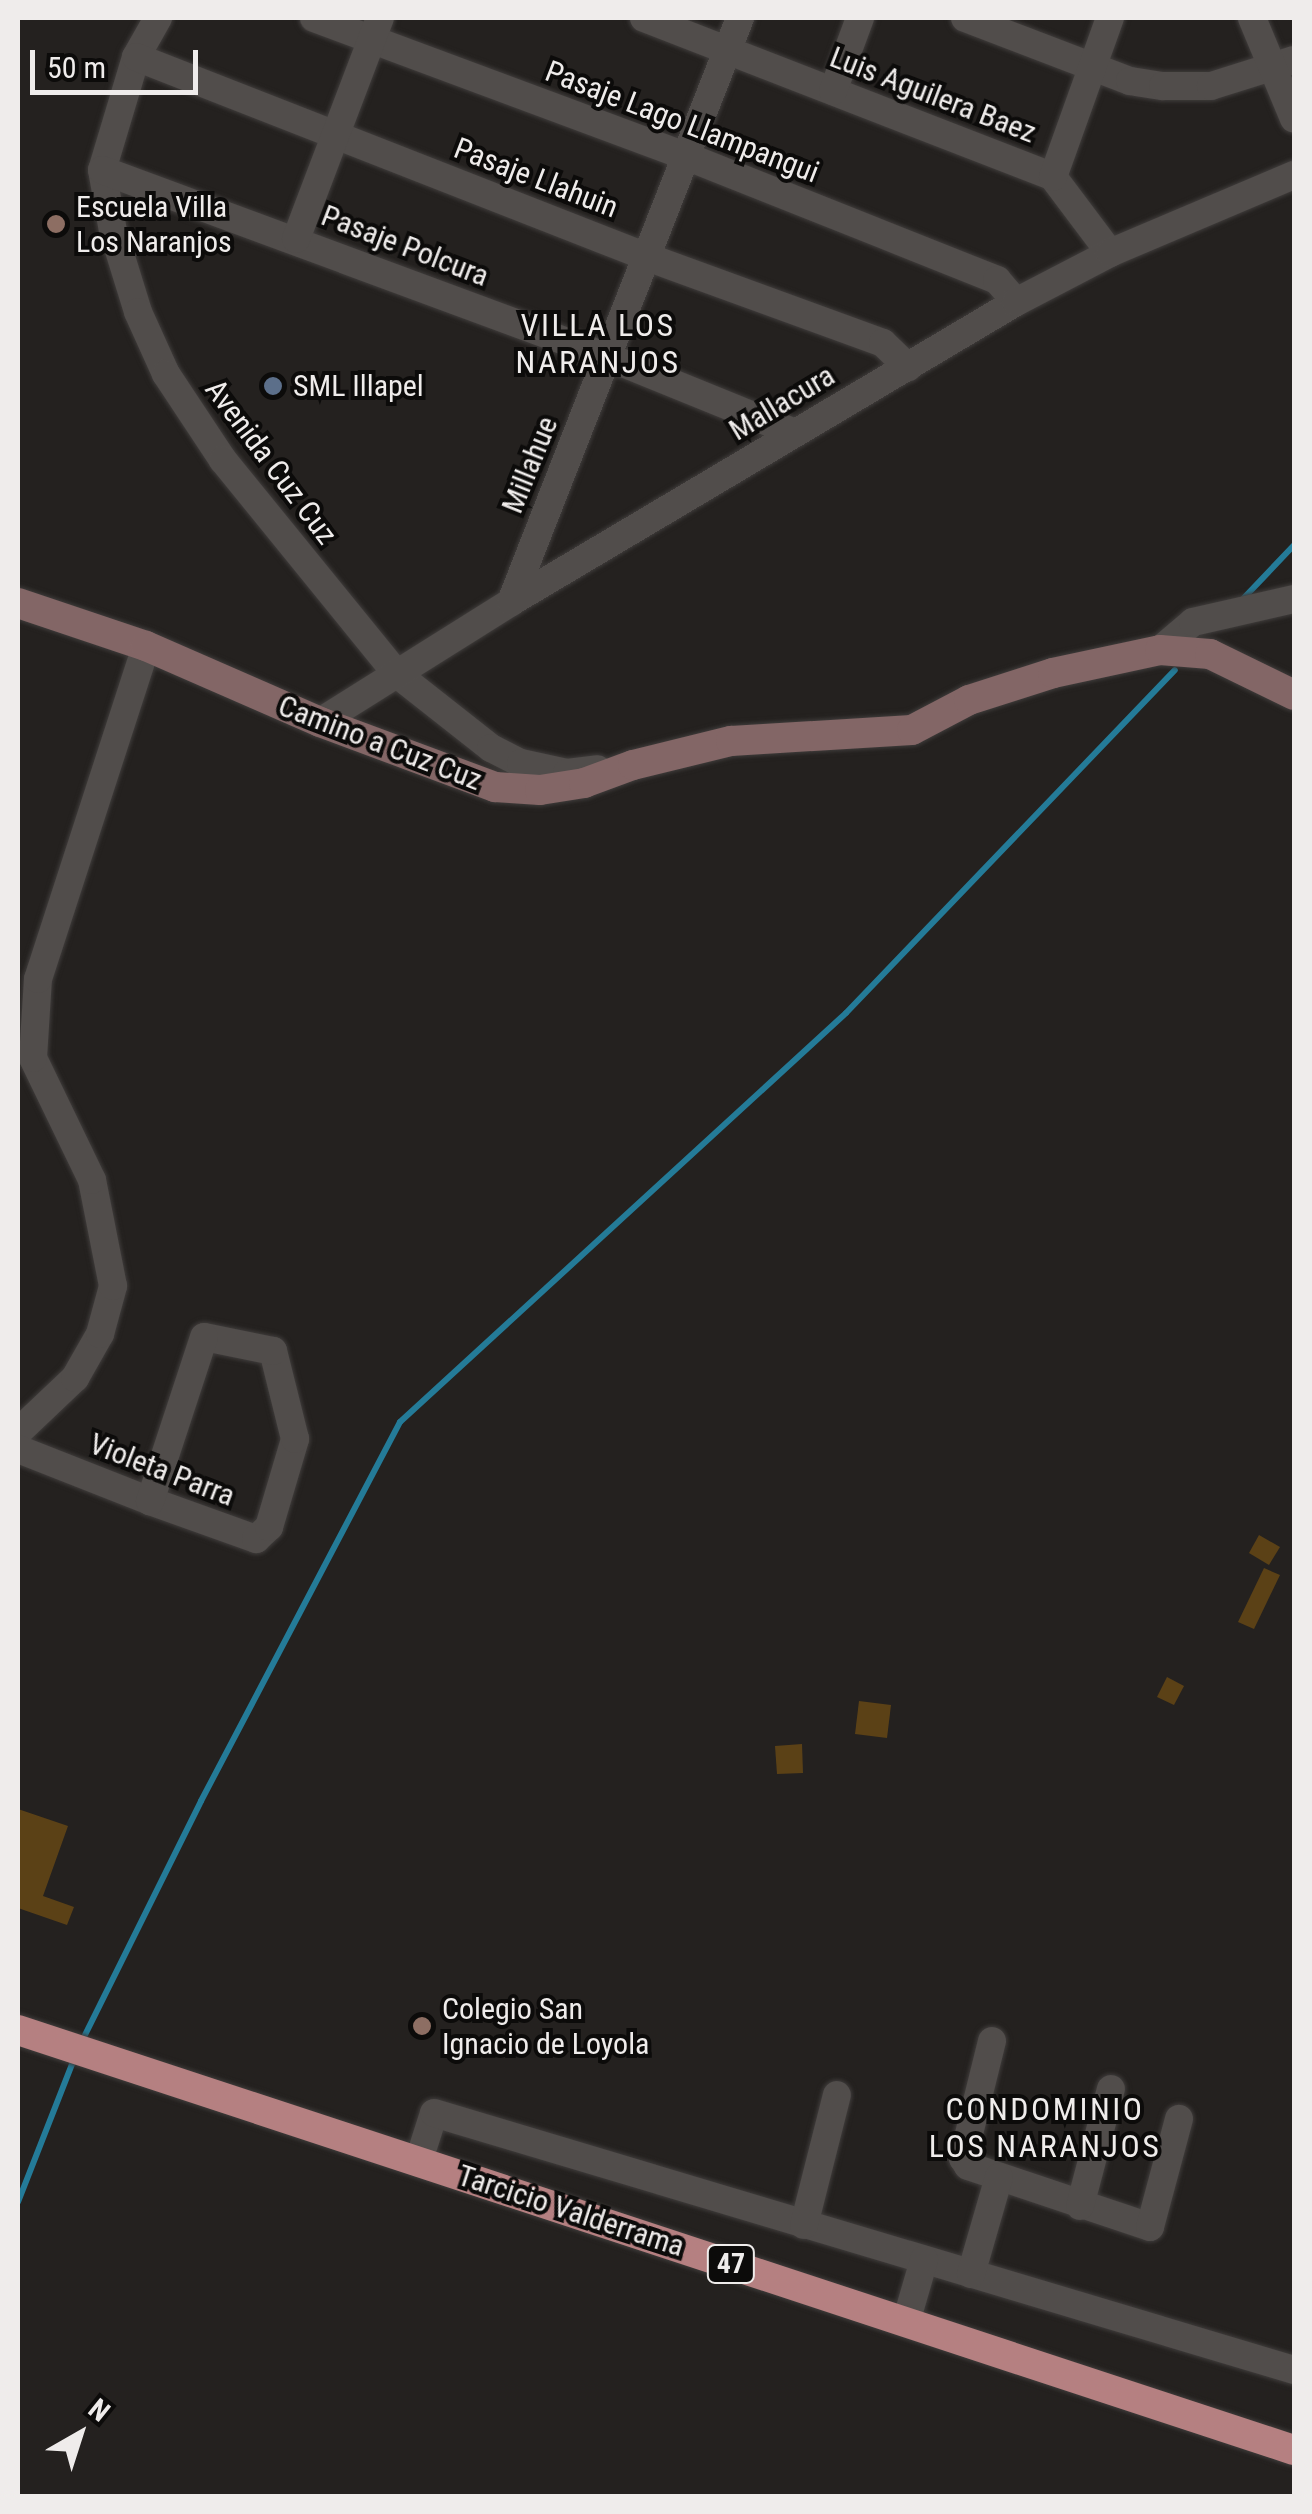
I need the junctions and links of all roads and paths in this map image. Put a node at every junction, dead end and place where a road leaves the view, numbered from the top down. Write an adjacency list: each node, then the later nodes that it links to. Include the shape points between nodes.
1 (158, 18): 11 (street, Avenida Cuz Cuz)
2 (314, 18): 9 (street, Pasaje Lago Llampangui)
3 (644, 18): 10 (street, Luis Aguilera Baez)
4 (740, 18): 10 (street, Millahue)
5 (860, 18): 14 (street)
6 (965, 18): 12 (street)
7 (1110, 18): 12 (street)
8 (1252, 18): 13 (street)
9 (376, 28): 16 (street); 17 (street, Pasaje Lago Llampangui)
10 (728, 48): 14 (street, Luis Aguilera Baez); 17 (street, Millahue)
11 (136, 57): 16 (street, Pasaje Llahuin); 18 (street, Avenida Cuz Cuz)
12 (1092, 65): 13 (street, via 1130,81 1211,86); 20 (street)
13 (1284, 65): 15 (street)
14 (833, 91): 20 (street, Luis Aguilera Baez)
15 (1294, 119)
16 (335, 134): 21 (street); 23 (street, Pasaje Llahuin)
17 (688, 157): 23 (street, Millahue); 24 (street, Pasaje Lago Llampangui, via 997,280)
18 (102, 170): 21 (street, Pasaje Polcura); 33 (street, Avenida Cuz Cuz, via 138,312 166,374 222,460)
19 (1294, 175): 22 (street, Mallacura)
20 (1052, 177): 22 (street, Luis Aguilera Baez)
21 (296, 239): 25 (street, Pasaje Polcura)
22 (1110, 253): 24 (street, Mallacura)
23 (647, 257): 25 (street, Millahue); 26 (street, Pasaje Llahuin, via 883,342)
24 (1016, 302): 26 (street, Mallacura)
25 (608, 357): 27 (street, Pasaje Polcura); 28 (street, Millahue)
26 (908, 367): 27 (street, Mallacura)
27 (794, 432): 28 (street, Mallacura)
28 (511, 602): 33 (street, Mallacura)
29 (18, 604): 31 (main road, Camino a Cuz Cuz)
30 (1289, 605): 32 (street, via 1193,622)
31 (146, 646): 35 (main road, Camino a Cuz Cuz); 37 (street, via 38,979 32,1058 92,1180 113,1286 100,1334 75,1378)
32 (1160, 650): 34 (main road, Camino a Cuz Cuz, via 1210,654); 36 (main road, Camino a Cuz Cuz, via 969,700 912,730 731,741)
33 (397, 674): 35 (street, Mallacura); 36 (street, Avenida Cuz Cuz, via 491,748 522,763 567,773)
34 (1294, 695)
35 (320, 722): 36 (main road, Camino a Cuz Cuz, via 495,787 570,786)
36 (633, 764)
37 (18, 1432)
38 (18, 1449): 39 (street, Violeta Parra)
39 (150, 1501): 39 (street, Violeta Parra, via 256,1539 269,1528 295,1439 273,1351 204,1337)
40 (18, 2030): 45 (main road, Tarcicio Valderrama / 47)
41 (992, 2041): 46 (street, via 963,2158)
42 (1111, 2089): 47 (street)
43 (837, 2094): 48 (street)
44 (1179, 2119): 47 (street, via 1150,2226)
45 (419, 2160): 48 (street, via 434,2113); 51 (main road, Tarcicio Valderrama / 47)
46 (1000, 2177): 47 (street); 50 (street)
47 (1080, 2206)
48 (804, 2225): 49 (street)
49 (924, 2260): 50 (street); 51 (street)
50 (971, 2274): 52 (street)
51 (906, 2322): 53 (main road, Tarcicio Valderrama / 47)
52 (1294, 2370)
53 (1294, 2450)

